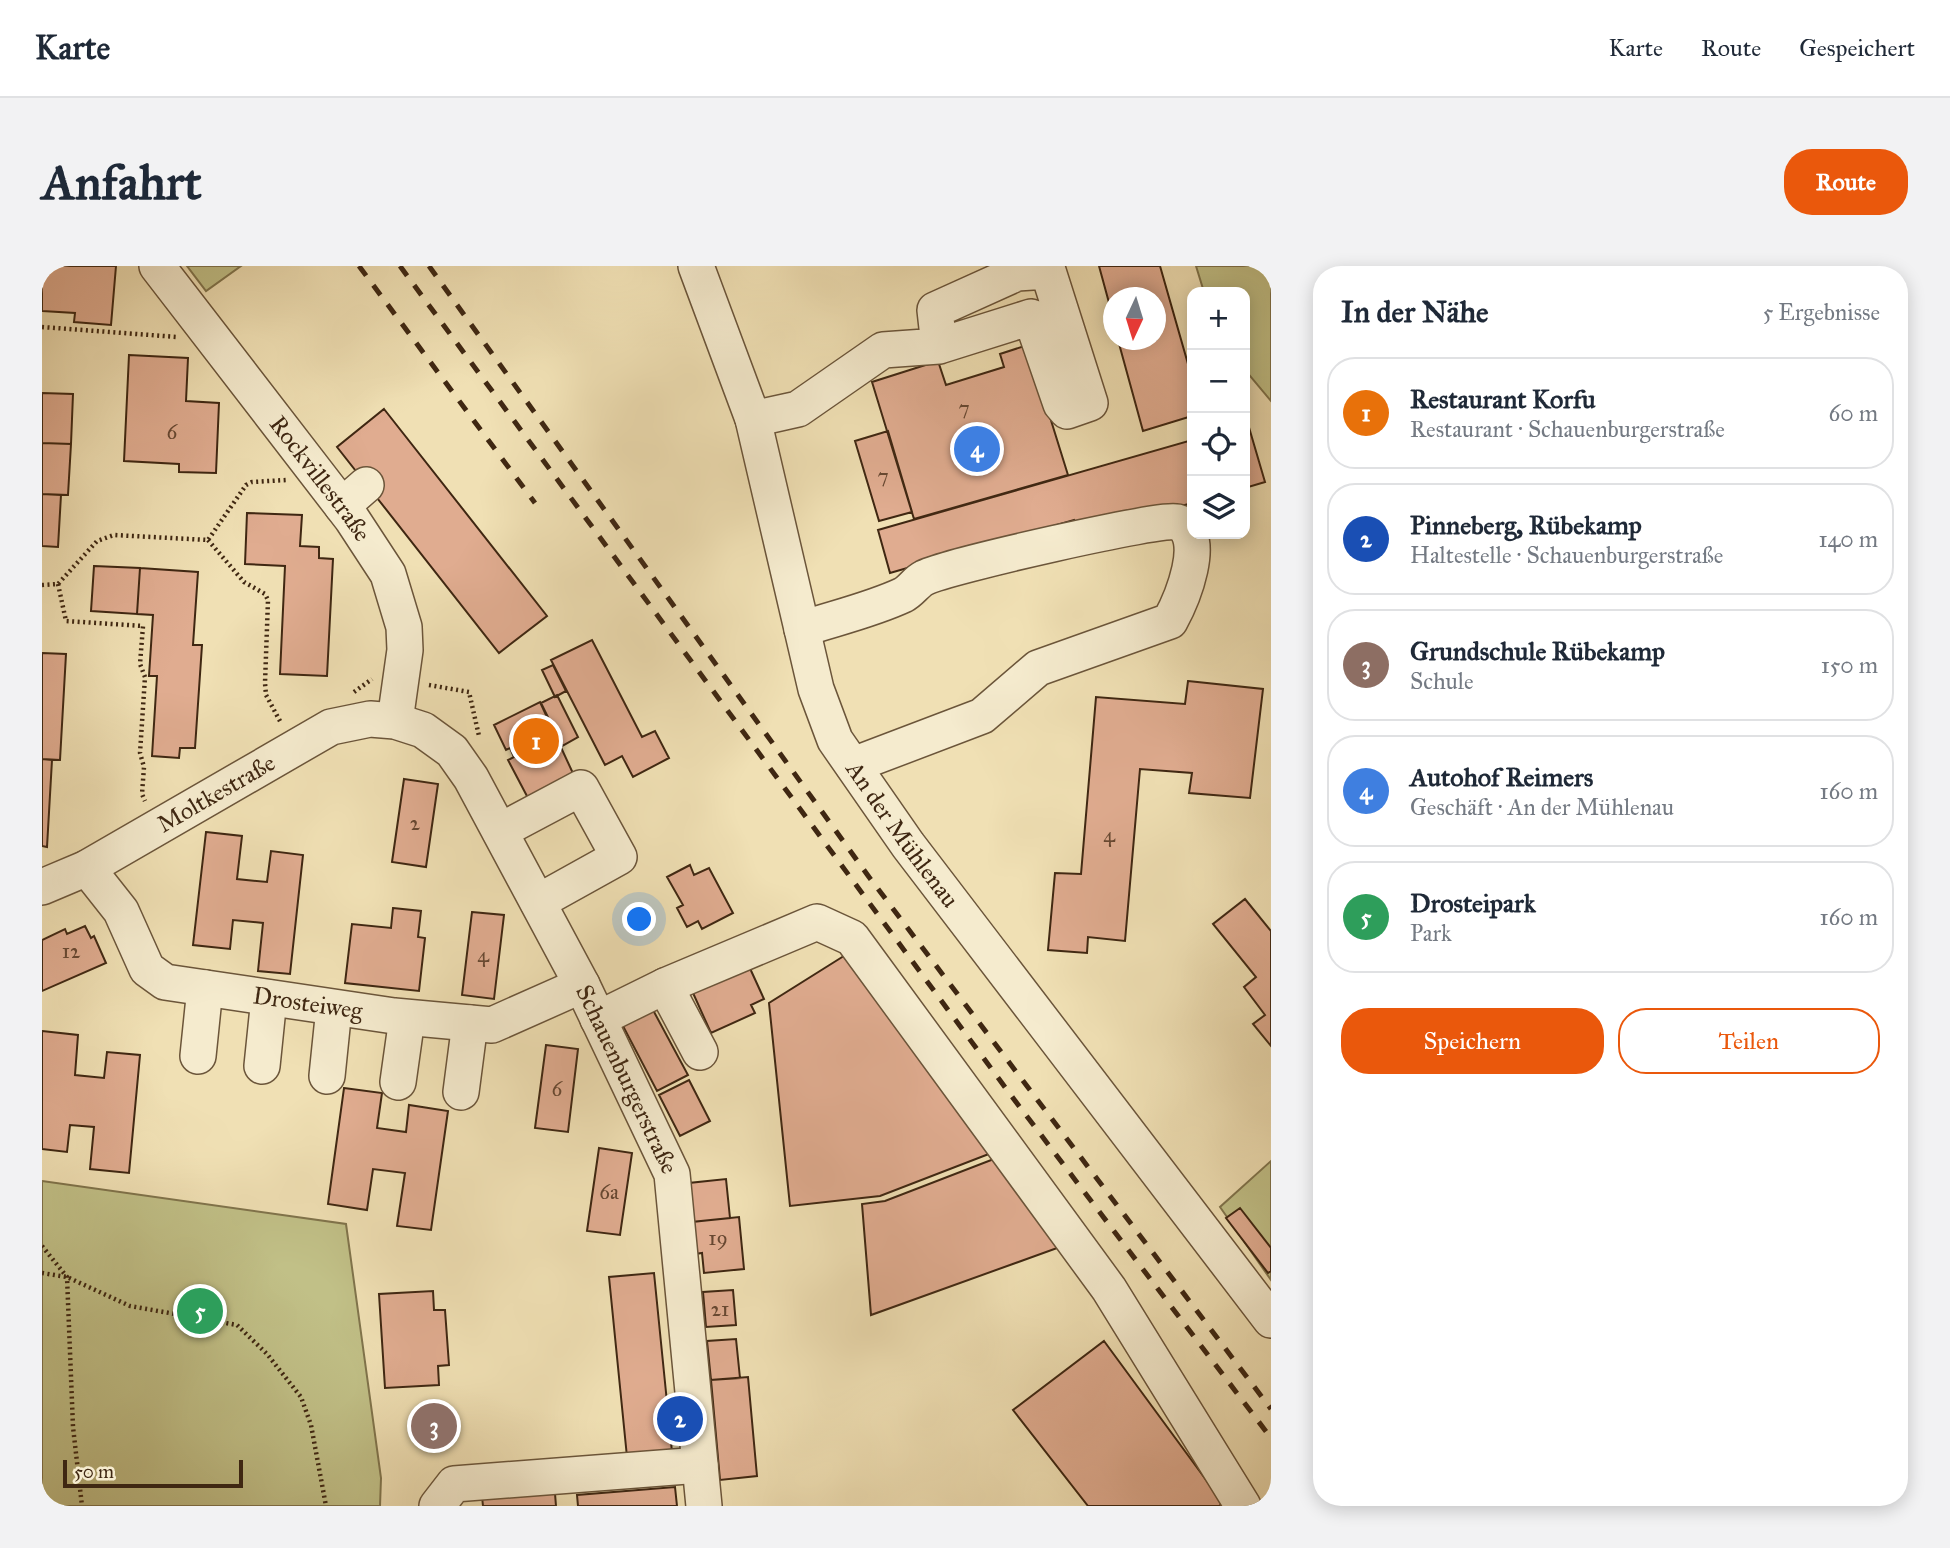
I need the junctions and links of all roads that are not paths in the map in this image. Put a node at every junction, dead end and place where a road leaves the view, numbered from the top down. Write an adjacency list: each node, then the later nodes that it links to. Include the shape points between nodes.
1 (157, 266): 8 (street, Rockvillestraße, via 314,472 354,496 401,609 405,650)
2 (696, 266): 6 (street, An der Mühlenau)
3 (1017, 273): 4 (street); 4 (street, via 1048,271 1090,403 1067,411 1061,404); 5 (street, via 935,310)
4 (1031, 317): 5 (street)
5 (939, 346): 6 (street, via 883,349 798,409)
6 (753, 419): 7 (street, An der Mühlenau)
7 (802, 629): 9 (street, An der Mühlenau, via 816,689 835,740); 9 (street, via 906,593 924,578 1048,543 1082,540 1159,521 1177,521 1187,529 1192,548 1190,576 1170,621 1038,668 982,716)
8 (395, 721): 10 (street, Schauenburgerstraße, via 433,736 452,751); 11 (street, Moltkestraße, via 345,723 296,746)
9 (853, 765): 28 (street, An der Mühlenau, via 908,845)
10 (500, 831): 13 (street, Schauenburgerstraße); 13 (street, via 581,789 619,857)
11 (87, 868): 12 (street, Moltkestraße); 16 (street, Drosteiweg, via 121,911 147,969 165,982)
12 (42, 887)
13 (538, 902): 14 (street, Schauenburgerstraße)
14 (582, 985): 20 (street, Schauenburgerstraße); 21 (street, Drosteiweg, via 492,1025)
15 (665, 986): 20 (street); 22 (street); 32 (street, via 817,922 852,938 1109,1289)
16 (205, 988): 17 (street, Drosteiweg); 23 (street)
17 (269, 998): 18 (street, Drosteiweg); 24 (street)
18 (334, 1008): 19 (street, Drosteiweg); 25 (street)
19 (407, 1018): 21 (street, Drosteiweg); 26 (street)
20 (598, 1019): 29 (street, Schauenburgerstraße, via 672,1174)
21 (470, 1023): 27 (street)
22 (700, 1052)
23 (198, 1056)
24 (262, 1066)
25 (327, 1076)
26 (398, 1082)
27 (461, 1092)
28 (1271, 1320)
29 (700, 1465): 30 (street, via 454,1484); 31 (street, Schauenburgerstraße)
30 (437, 1506)
31 (704, 1506)
32 (1243, 1506)

